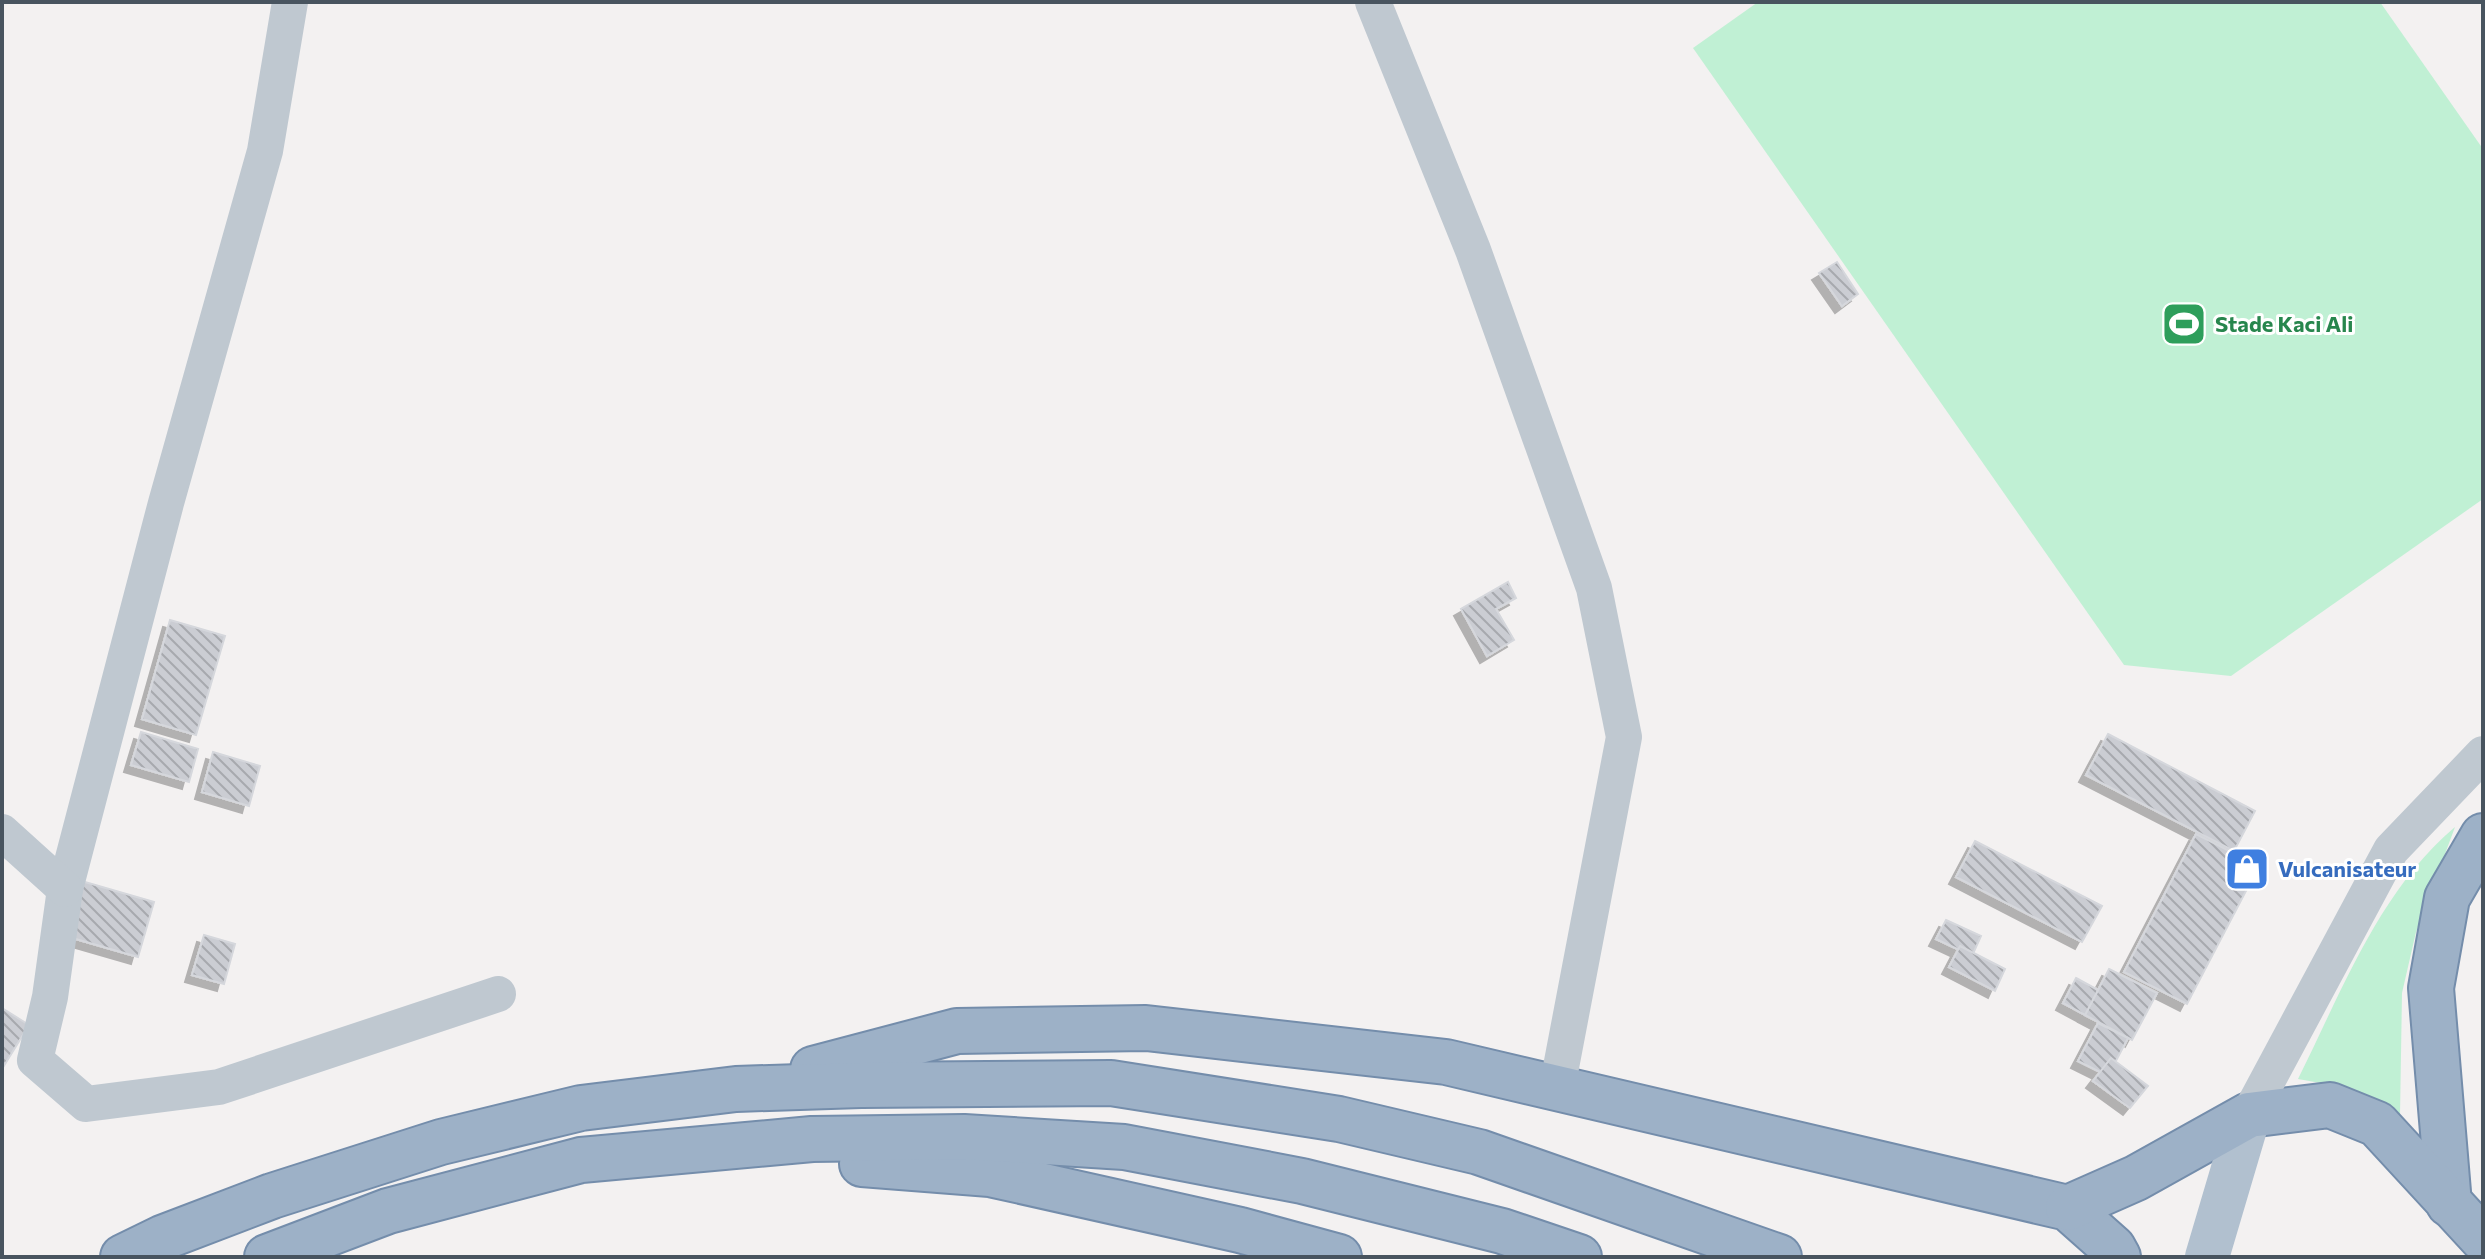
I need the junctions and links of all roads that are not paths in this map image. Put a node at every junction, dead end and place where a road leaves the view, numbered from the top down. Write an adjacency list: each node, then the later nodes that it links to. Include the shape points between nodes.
1 (290, 2): 6 (street, via 265,151)
2 (1373, 2): 8 (street, via 1473,250 1594,588 1624,737)
3 (2483, 754): 10 (street, via 2391,850)
4 (2, 832): 6 (street)
5 (2483, 836): 12 (highway, via 2447,898 2431,988)
6 (65, 889): 7 (street, via 35,1060 86,1104 219,1087)
7 (498, 994)
8 (1557, 1088): 9 (highway, via 1446,1062 1146,1028 957,1031); 13 (highway)
9 (736, 1089): 15 (highway, via 581,1108 441,1142 272,1196); 19 (highway, via 1111,1083 1339,1119 1479,1152)
10 (2249, 1115): 12 (highway, via 2330,1105 2377,1124); 13 (highway, via 2136,1178); 21 (main road)
11 (692, 1150): 16 (highway, via 581,1160 388,1211); 17 (highway, via 990,1174); 18 (highway, via 812,1139 964,1137 1124,1147 1302,1181 1502,1231)
12 (2449, 1204): 14 (highway)
13 (2068, 1208): 20 (highway)
14 (2483, 1239)
15 (123, 1257)
16 (267, 1257)
17 (1339, 1257)
18 (1579, 1257)
19 (1779, 1257)
20 (2118, 1257)
21 (2207, 1257)

